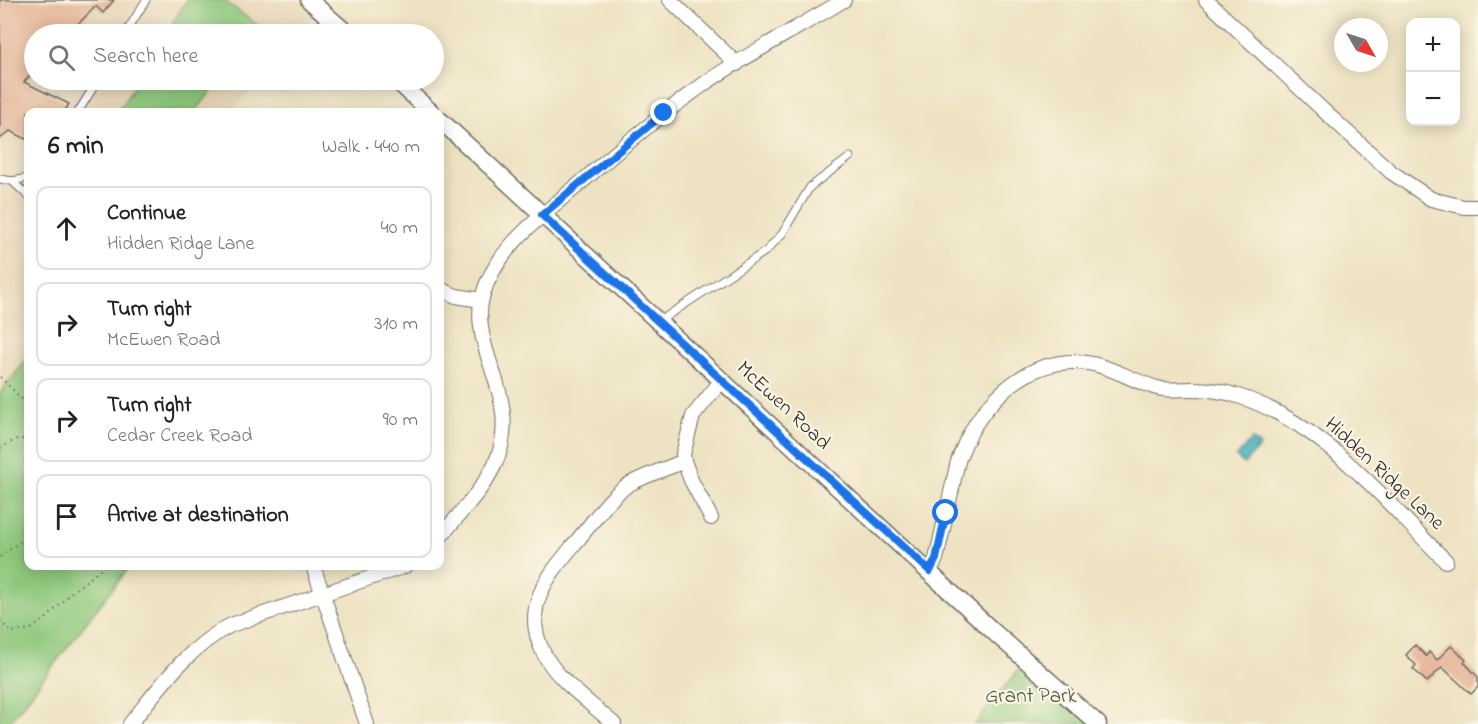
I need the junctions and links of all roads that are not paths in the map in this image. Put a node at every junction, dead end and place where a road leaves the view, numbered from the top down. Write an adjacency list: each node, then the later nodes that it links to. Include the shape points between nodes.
1 (146, 0): 6 (lane)
2 (309, 0): 7 (street)
3 (670, 0): 8 (street)
4 (844, 0): 8 (street)
5 (1206, 0): 19 (street, via 1391,172 1431,199)
6 (131, 24)
7 (337, 24)
8 (738, 64): 20 (street, via 664,113)
9 (92, 90): 11 (lane)
10 (407, 90): 12 (street)
11 (80, 108)
12 (427, 108)
13 (444, 124): 20 (street, McEwen Road)
14 (850, 157): 23 (lane, via 810,188 775,243)
15 (0, 179): 17 (lane)
16 (24, 179): 17 (lane)
17 (12, 181): 18 (lane)
18 (24, 192)
19 (1478, 207)
20 (542, 215): 22 (street, via 503,256); 23 (street, McEwen Road)
21 (444, 291): 22 (street)
22 (482, 300): 27 (street, via 482,334 504,408 504,437 485,482)
23 (658, 322): 24 (street, McEwen Road)
24 (722, 380): 25 (street, via 693,416); 31 (street, McEwen Road)
25 (684, 461): 26 (street); 36 (street, via 628,485 614,496 553,570 539,595 537,633 548,661)
26 (711, 518)
27 (444, 532)
28 (1446, 561): 31 (street, Hidden Ridge Lane, via 1327,444 1275,411 1217,391 1158,389 1117,371 1091,364 1064,363 1019,377 993,401 973,428 960,454)
29 (314, 570): 32 (street)
30 (393, 570): 32 (street)
31 (930, 571): 33 (street, McEwen Road)
32 (322, 594): 34 (street, via 231,625 198,646); 35 (street)
33 (1088, 721)
34 (130, 724)
35 (367, 724)
36 (614, 724)

